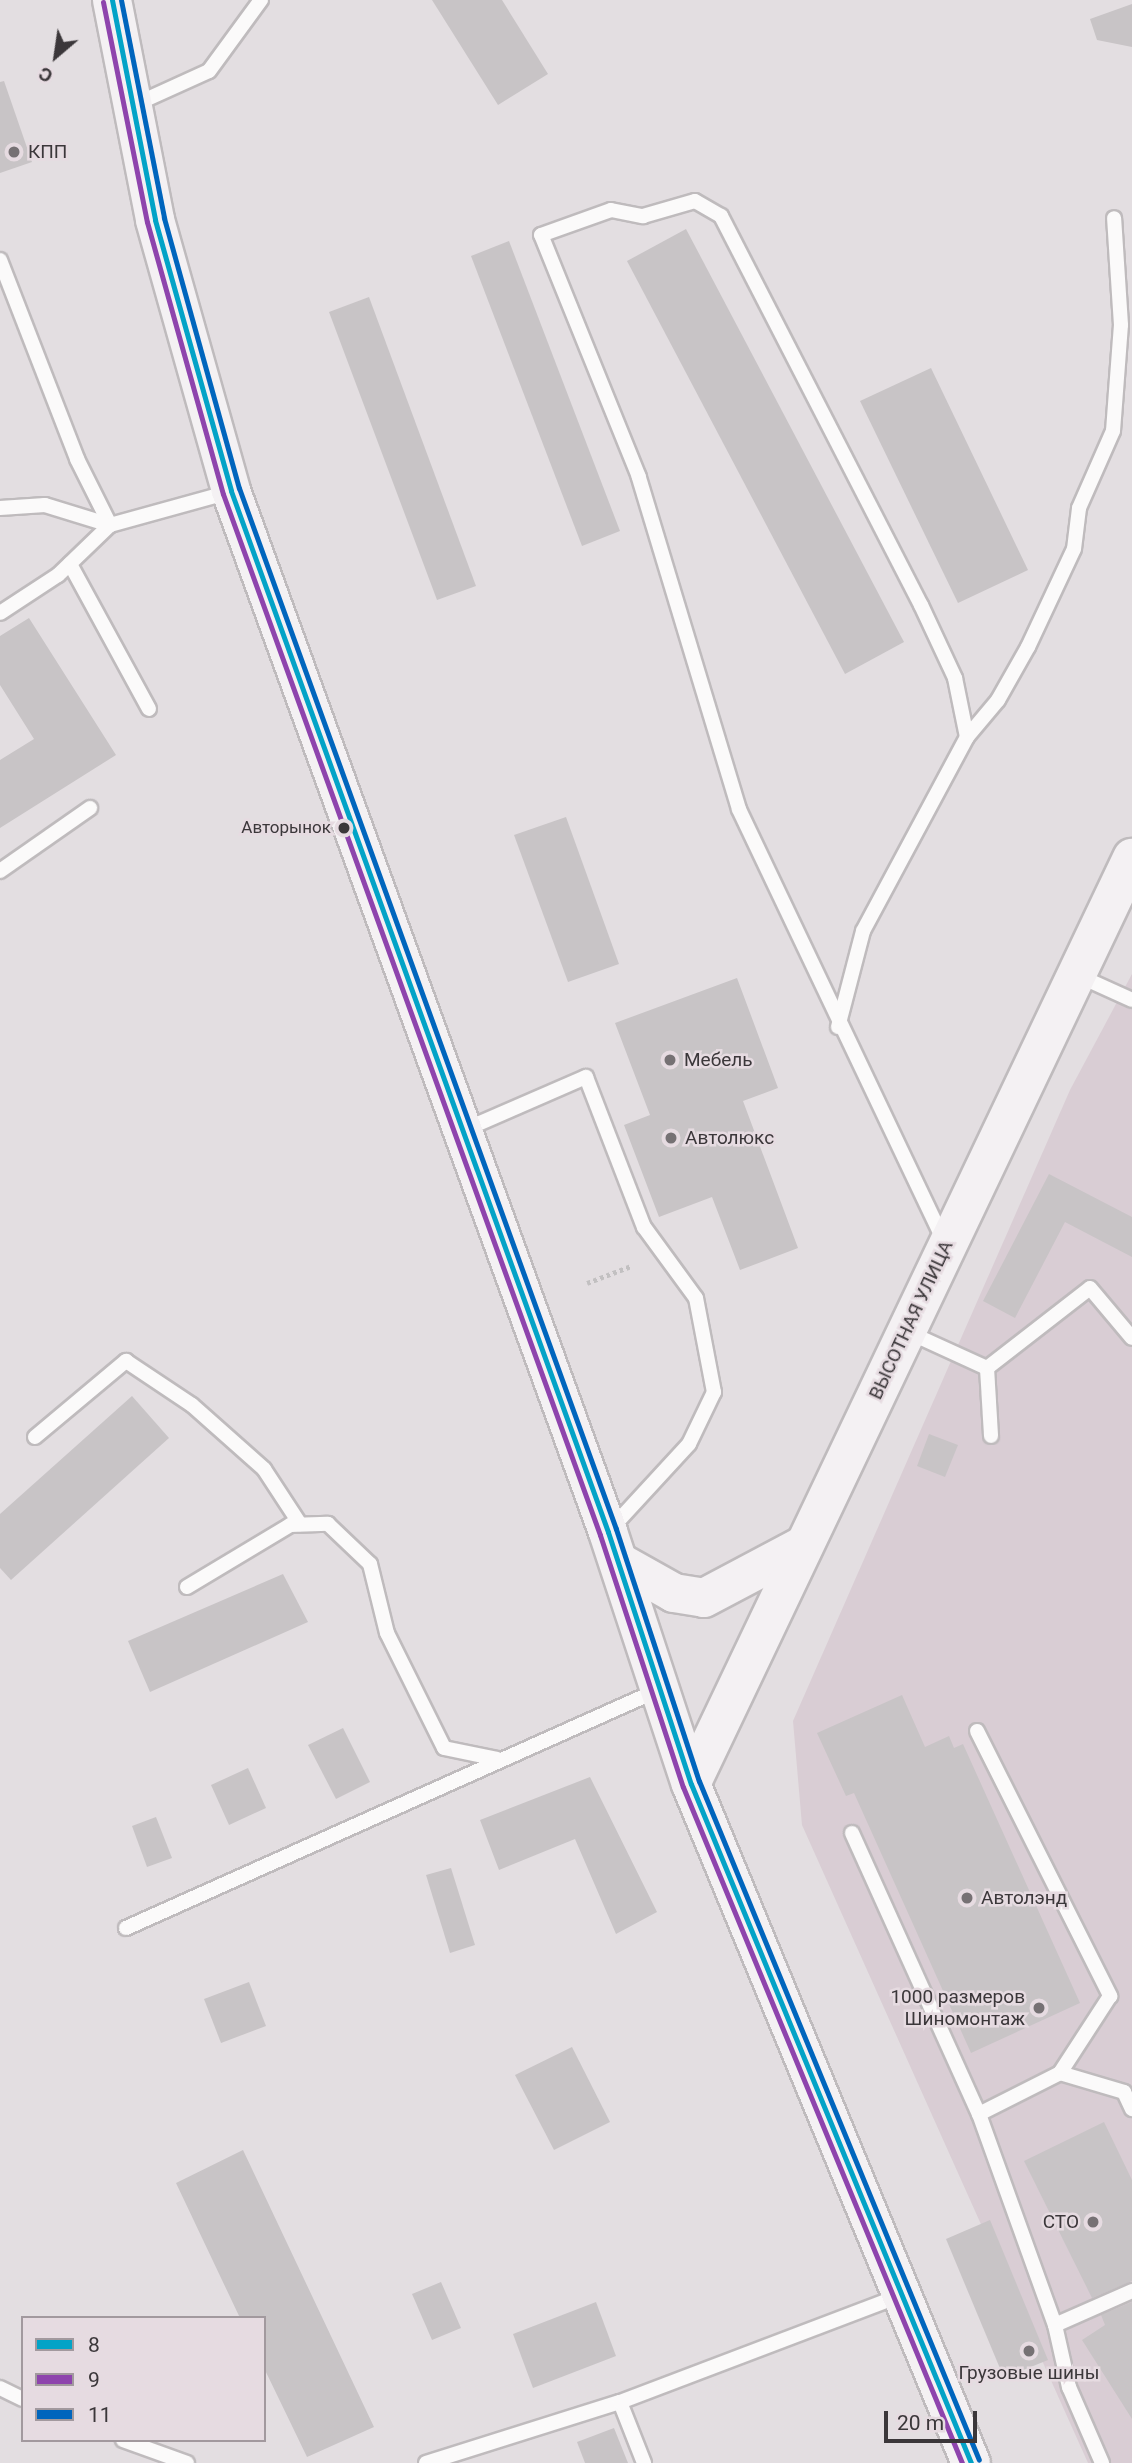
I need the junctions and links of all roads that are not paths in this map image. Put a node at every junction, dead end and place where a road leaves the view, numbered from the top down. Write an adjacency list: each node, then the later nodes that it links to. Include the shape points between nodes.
1 (112, 0): 3 (street)
2 (261, 0): 3 (lane, via 209,71)
3 (130, 107): 6 (street, via 175,297)
4 (1114, 218): 12 (lane, via 1121,325 1113,431 1079,508 1074,549 1061,582 998,700)
5 (0, 260): 8 (lane, via 76,459)
6 (232, 491): 8 (lane); 19 (street)
7 (0, 508): 8 (lane, via 45,505)
8 (110, 525): 9 (lane)
9 (70, 564): 10 (lane); 11 (lane)
10 (0, 612)
11 (149, 709)
12 (967, 737): 18 (lane, via 863,931); 18 (lane, via 955,678 921,605 721,216 695,201 643,216 611,210 541,235 639,477 739,809)
13 (90, 808): 15 (lane)
14 (1132, 858): 16 (street, ВЫСОТНАЯ УЛИЦА)
15 (0, 871)
16 (1076, 974): 17 (lane); 20 (street, ВЫСОТНАЯ УЛИЦА)
17 (1132, 1000)
18 (838, 1027): 20 (lane)
19 (464, 1130): 28 (street); 28 (lane, via 586,1077 644,1227 696,1298 714,1392 689,1444)
20 (946, 1246): 21 (street, ВЫСОТНАЯ УЛИЦА)
21 (906, 1331): 23 (lane); 27 (street, ВЫСОТНАЯ УЛИЦА)
22 (1132, 1338): 23 (lane, via 1090,1288)
23 (987, 1368): 24 (lane)
24 (991, 1436)
25 (35, 1437): 26 (lane, via 126,1360 192,1405 264,1469)
26 (300, 1524): 29 (lane); 32 (lane, via 328,1524 370,1564 387,1633 444,1748)
27 (804, 1545): 28 (street, via 704,1598 674,1593); 33 (street, ВЫСОТНАЯ УЛИЦА)
28 (614, 1547): 30 (street)
29 (187, 1587)
30 (659, 1689): 32 (lane); 33 (street)
31 (977, 1731): 36 (lane, via 1110,1996)
32 (498, 1759): 35 (lane)
33 (691, 1784): 40 (street)
34 (852, 1833): 38 (lane)
35 (126, 1928)
36 (1060, 2073): 37 (lane, via 1124,2092); 38 (lane)
37 (1132, 2109)
38 (979, 2114): 41 (lane)
39 (1132, 2291): 41 (lane)
40 (899, 2296): 44 (lane); 49 (street)
41 (1055, 2325): 50 (lane, via 1069,2387)
42 (0, 2388): 43 (lane)
43 (21, 2398)
44 (620, 2402): 47 (lane); 48 (lane)
45 (129, 2442): 46 (lane)
46 (187, 2463)
47 (426, 2463)
48 (644, 2463)
49 (971, 2463)
50 (1102, 2463)

